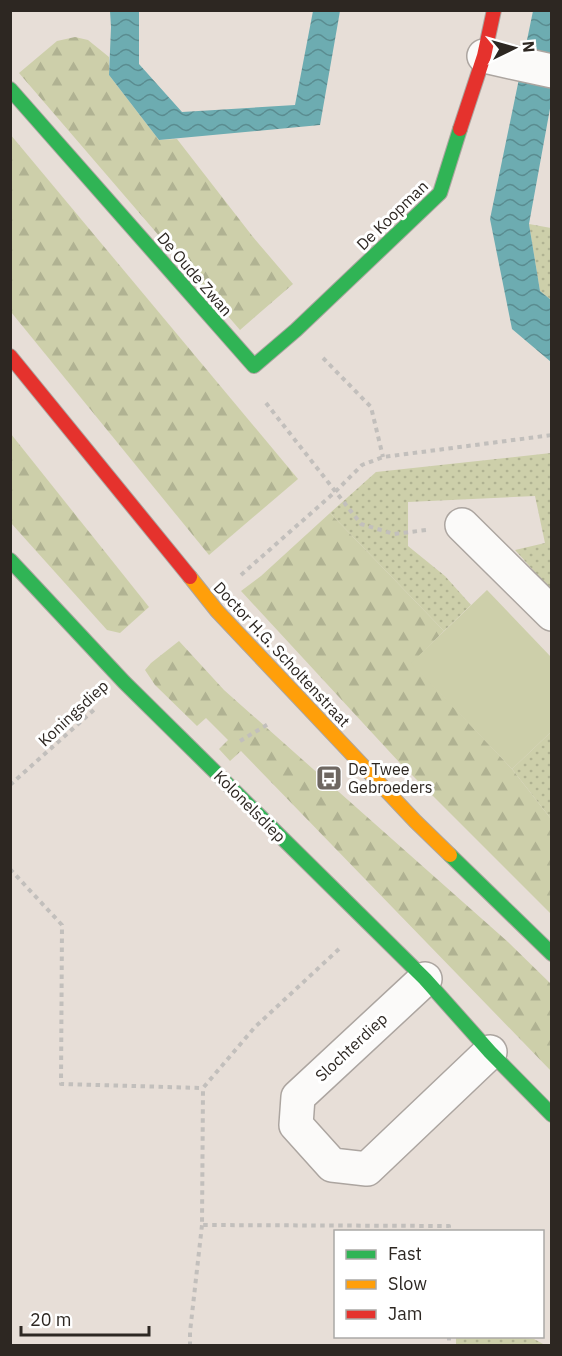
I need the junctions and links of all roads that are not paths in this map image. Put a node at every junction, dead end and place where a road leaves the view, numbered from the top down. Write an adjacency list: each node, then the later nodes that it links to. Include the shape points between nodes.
1 (494, 10): 2 (street, De Koopman)
2 (498, 59): 3 (street); 6 (street, De Koopman, via 440,193)
3 (552, 70)
4 (10, 89): 6 (street, De Oude Zwan)
5 (10, 356): 10 (street, Doctor H.G. Scholtenstraat, via 217,611 415,821)
6 (254, 366)
7 (462, 525): 9 (street)
8 (10, 560): 11 (street, Kolonelsdiep, via 124,682)
9 (552, 614)
10 (552, 954)
11 (425, 979): 12 (street, Kolonelsdiep); 12 (street, Slochterdiep, via 298,1097 296,1125 332,1165 367,1169)
12 (490, 1053): 13 (street, Kolonelsdiep)
13 (552, 1115)

